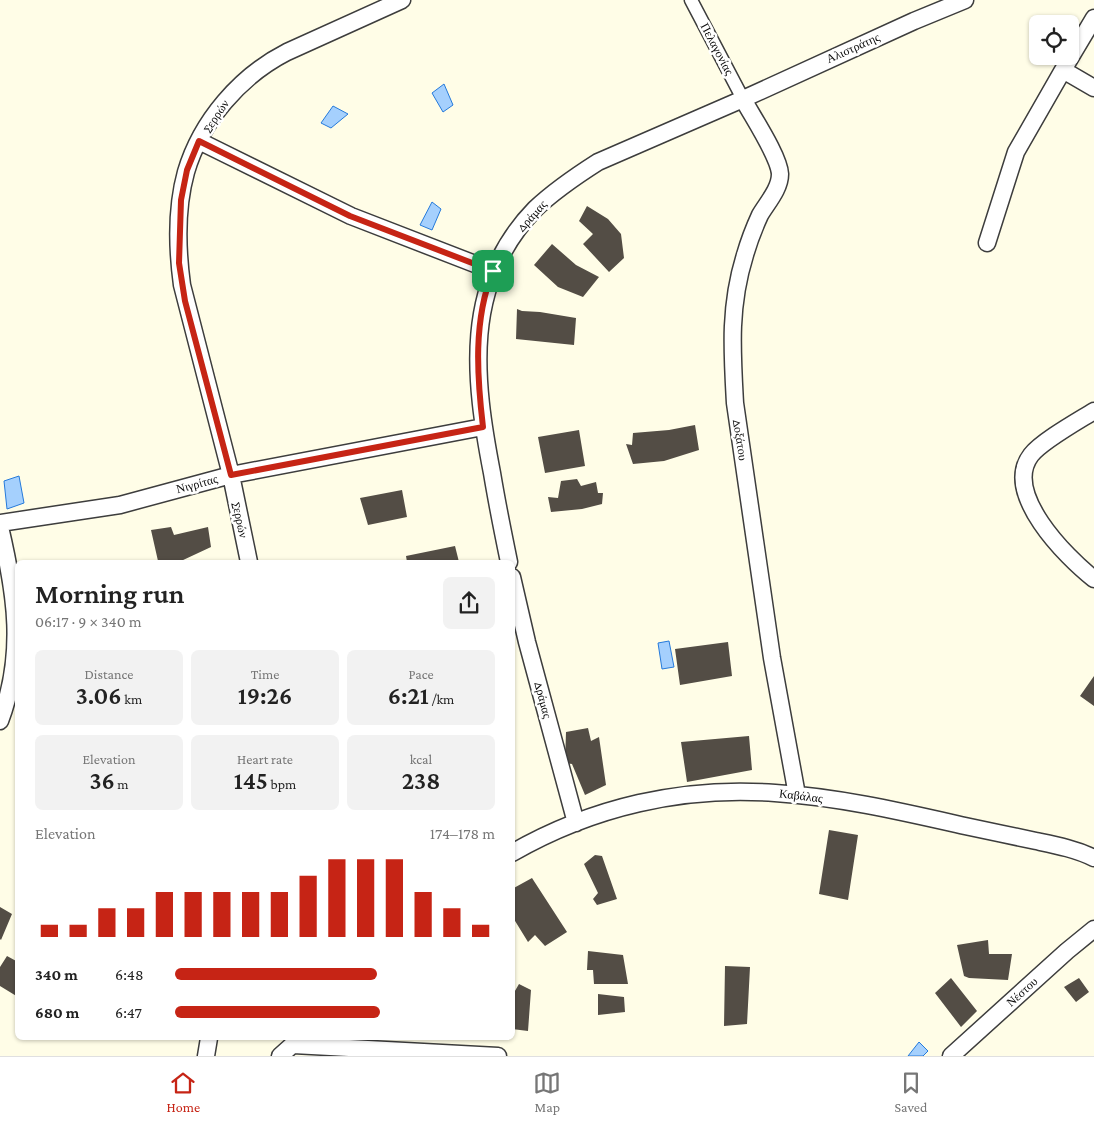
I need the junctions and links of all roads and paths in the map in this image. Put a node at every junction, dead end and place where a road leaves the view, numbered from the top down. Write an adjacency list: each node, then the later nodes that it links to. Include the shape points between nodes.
1 (402, 0): 8 (street, Σερρών, via 270,60 222,104)
2 (690, 0): 7 (street, Πελαγονίας)
3 (965, 0): 7 (street, Αλιστράτης)
4 (1094, 18): 5 (street)
5 (1063, 70): 6 (street); 9 (street, via 1016,152)
6 (1094, 88)
7 (743, 99): 10 (street, Δράμας, via 614,154 578,174 534,211 514,235); 23 (street, Δοξάτου, via 772,152 780,175 752,236 740,274 732,315 732,370 772,658)
8 (199, 141): 10 (street, via 350,216); 13 (street, Σερρών, via 187,170 181,200 179,263 185,301)
9 (987, 243)
10 (493, 271): 12 (street, Δράμας, via 479,332)
11 (1094, 411): 18 (street, via 1035,451 1026,463 1024,474 1028,496 1042,525)
12 (483, 427): 13 (street, Νιγρίτας); 17 (street, Δράμας)
13 (231, 475): 14 (street, Νιγρίτας, via 120,505); 16 (street, Σερρών)
14 (0, 523)
15 (0, 527): 20 (street)
16 (249, 560)
17 (509, 560)
18 (1094, 579)
19 (515, 591): 24 (street, Δράμας)
20 (15, 604)
21 (15, 657): 22 (street, via 11,689)
22 (0, 721)
23 (797, 795): 24 (street, Καβάλας, via 760,792 690,794 622,807); 26 (street, Καβάλας, via 872,806 1058,846)
24 (576, 823): 25 (street, Καβάλας)
25 (515, 851)
26 (1094, 858)
27 (1094, 928): 32 (street, Νέστου)
28 (209, 1040): 30 (street)
29 (291, 1046): 31 (street)
30 (206, 1056)
31 (498, 1056)
32 (951, 1056)

